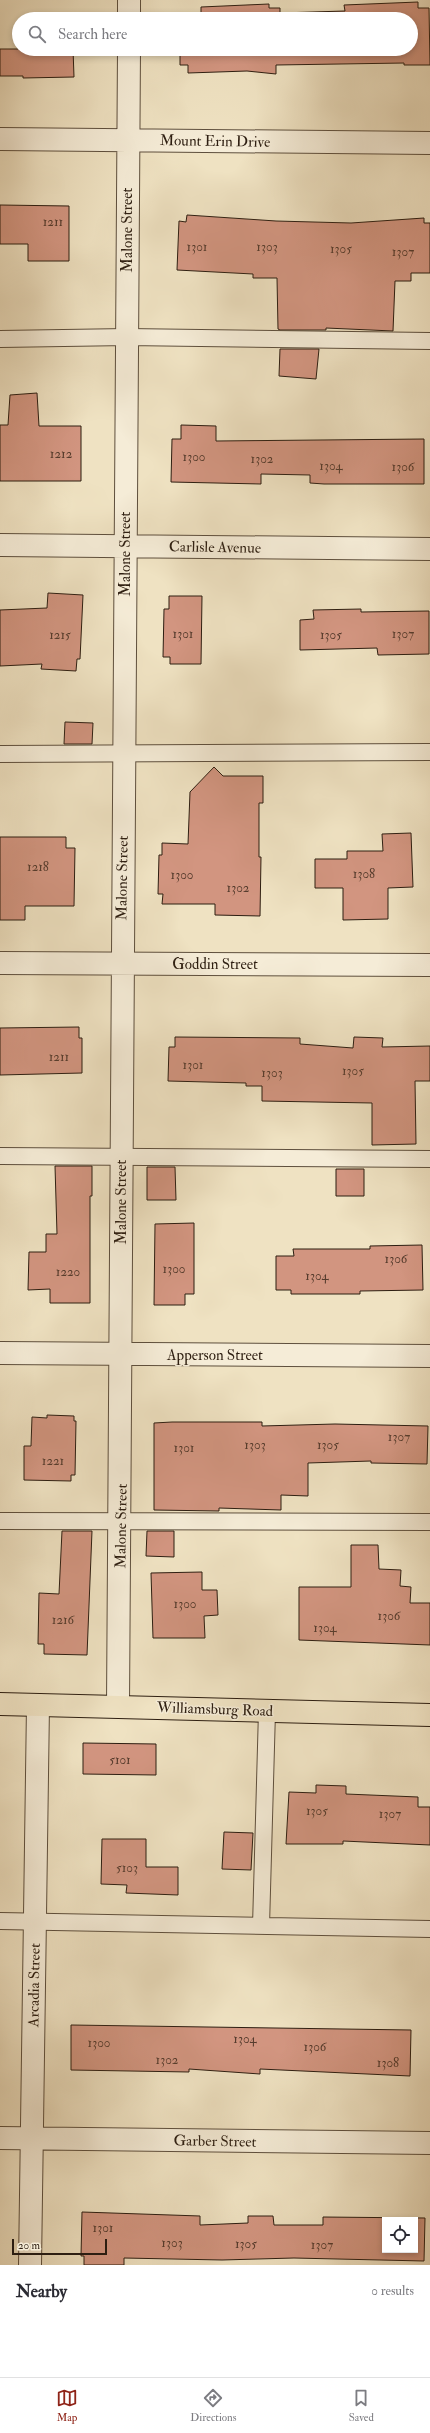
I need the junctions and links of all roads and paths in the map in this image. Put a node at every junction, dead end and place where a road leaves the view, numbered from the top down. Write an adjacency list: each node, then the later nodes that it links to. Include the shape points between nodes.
1 (130, 0): 2 (street)
2 (129, 12)
3 (129, 56): 5 (street, Malone Street)
4 (0, 139): 5 (street, Mount Erin Drive)
5 (127, 140): 6 (street, Mount Erin Drive); 7 (street, Malone Street)
6 (430, 143)
7 (127, 338): 8 (lane); 9 (lane); 11 (street, Malone Street)
8 (0, 339)
9 (430, 341)
10 (0, 545): 11 (street, Carlisle Avenue)
11 (125, 546): 12 (street, Carlisle Avenue); 15 (street, Malone Street)
12 (430, 548)
13 (430, 752): 15 (lane)
14 (0, 754): 15 (lane)
15 (124, 754): 17 (street, Malone Street)
16 (0, 963): 17 (street, Goddin Street)
17 (122, 964): 18 (street, Goddin Street); 20 (street, Malone Street)
18 (430, 965)
19 (0, 1156): 20 (lane)
20 (121, 1156): 21 (lane); 23 (street, Malone Street)
21 (430, 1158)
22 (0, 1353): 23 (street, Apperson Street)
23 (122, 1355): 24 (street, Apperson Street); 26 (street, Malone Street)
24 (430, 1356)
25 (0, 1521): 26 (lane)
26 (121, 1521): 27 (lane); 30 (street, Malone Street)
27 (430, 1522)
28 (0, 1704): 29 (main road, Williamsburg Road)
29 (38, 1705): 30 (main road, Williamsburg Road); 34 (street, Arcadia Street)
30 (118, 1706): 31 (main road, Williamsburg Road)
31 (267, 1711): 32 (main road, Williamsburg Road); 35 (lane)
32 (430, 1715)
33 (0, 1921): 34 (lane)
34 (35, 1922): 35 (lane); 38 (street, Arcadia Street)
35 (261, 1926): 36 (lane)
36 (430, 1929)
37 (0, 2138): 38 (street, Garber Street)
38 (30, 2138): 39 (street, Garber Street); 40 (street, Arcadia Street)
39 (430, 2143)
40 (30, 2265)

